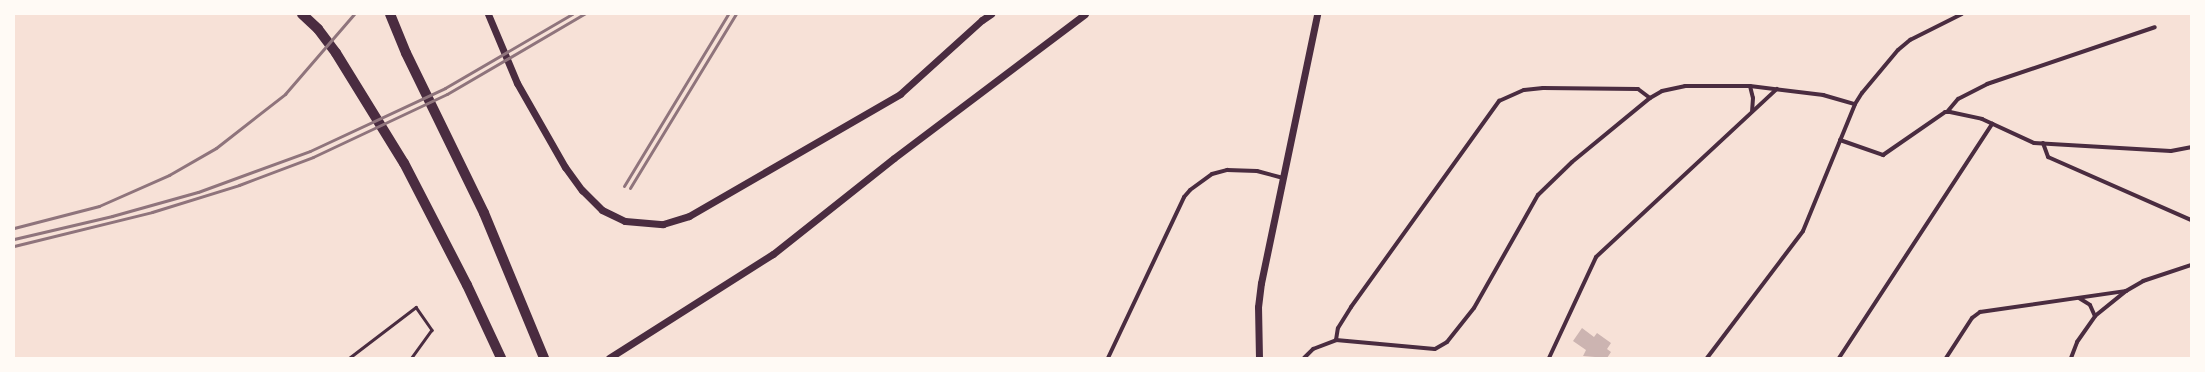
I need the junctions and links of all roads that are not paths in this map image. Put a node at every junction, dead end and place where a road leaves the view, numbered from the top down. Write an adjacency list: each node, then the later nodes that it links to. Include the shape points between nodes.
1 (302, 14): 28 (highway, via 318,29 336,53 404,164)
2 (390, 14): 29 (highway, via 406,53 484,213)
3 (488, 14): 4 (street, via 517,83 565,167 602,210 625,221 663,224 690,216 900,94)
4 (991, 14)
5 (1085, 14): 30 (street, via 894,158 773,254)
6 (1317, 14): 19 (street)
7 (1962, 14): 12 (street, via 1928,30 1898,50)
8 (2155, 27): 14 (street, via 1987,84 1958,99)
9 (1750, 86): 10 (street); 11 (street, via 1677,87); 13 (street, via 1753,98)
10 (1777, 89): 12 (street, via 1823,95); 13 (street)
11 (1650, 98): 25 (street, via 1572,162 1538,195 1474,308 1447,342 1435,349); 25 (street, via 1638,89 1543,88 1524,90 1499,101 1351,307 1338,328)
12 (1855, 104): 16 (street)
13 (1752, 112): 34 (street, via 1596,257)
14 (1947, 112): 15 (street, via 1970,115); 16 (street, via 1887,153 1879,154)
15 (1992, 124): 17 (street, via 2026,141); 36 (street)
16 (1840, 140): 35 (street, via 1803,231)
17 (2042, 143): 18 (street, via 2171,151); 20 (street, via 2048,157)
18 (2191, 147)
19 (1284, 178): 31 (street, via 1257,171 1227,170 1212,174 1190,190 1184,197); 32 (street, via 1261,283 1258,308)
20 (2191, 220)
21 (2191, 265): 22 (street, via 2144,281)
22 (2126, 291): 23 (street); 24 (street)
23 (2077, 297): 24 (street, via 2090,305); 37 (street, via 1980,312 1972,318)
24 (2095, 316): 38 (street, via 2077,342)
25 (1336, 340): 33 (street, via 1313,349)
26 (349, 358): 27 (lane, via 416,307 432,330)
27 (412, 358)
28 (501, 358)
29 (544, 358)
30 (609, 358)
31 (1108, 358)
32 (1259, 358)
33 (1304, 358)
34 (1549, 358)
35 (1707, 358)
36 (1839, 358)
37 (1946, 358)
38 (2071, 358)

